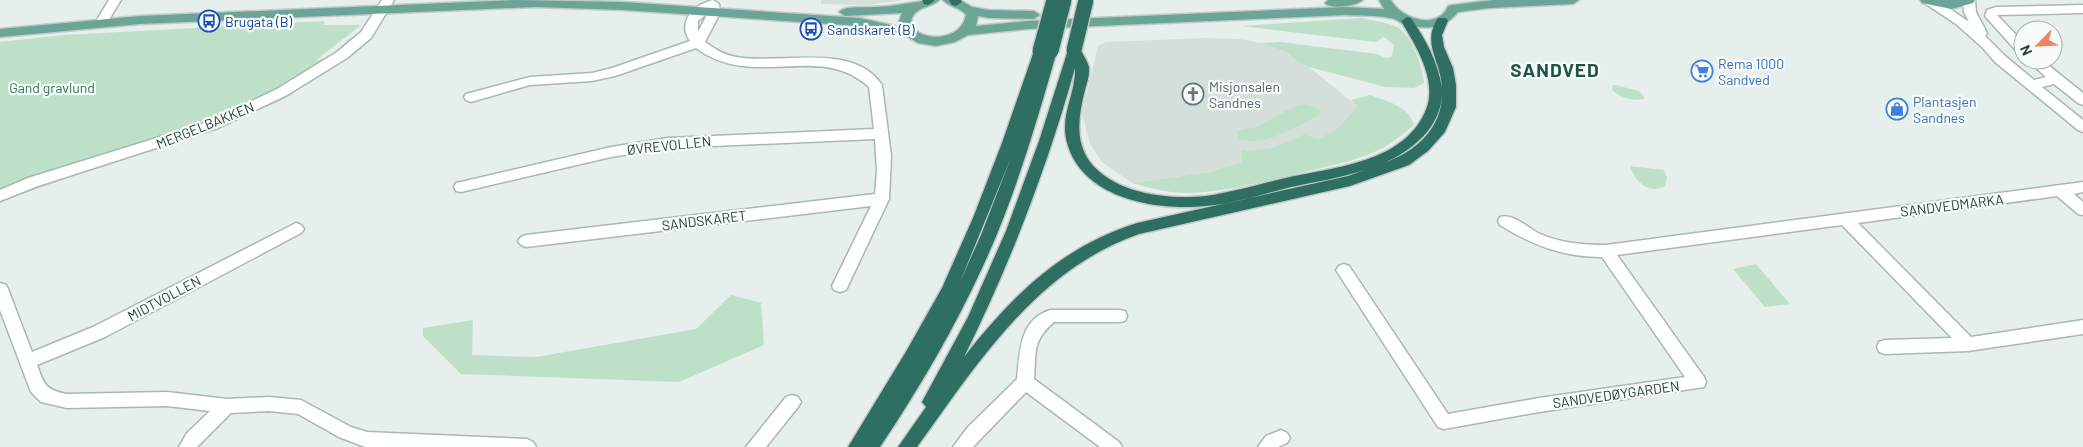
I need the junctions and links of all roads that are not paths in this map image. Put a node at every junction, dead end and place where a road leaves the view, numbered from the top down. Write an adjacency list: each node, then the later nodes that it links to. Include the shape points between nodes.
1 (115, 0): 22 (street)
2 (422, 0): 14 (main road)
3 (644, 0): 17 (main road)
4 (929, 0): 16 (main road)
5 (1054, 0): 32 (highway, bridge)
6 (1064, 0): 32 (highway, bridge)
7 (1086, 0): 31 (highway, bridge)
8 (1357, 0): 19 (main road, via 1114,14 1009,15)
9 (1386, 0): 21 (main road, via 1389,9)
10 (1573, 0): 15 (main road)
11 (1969, 0): 13 (main road, via 1951,5); 30 (street, via 1973,21)
12 (953, 1): 19 (main road)
13 (1928, 1): 30 (street, via 1960,20)
14 (386, 4): 20 (main road, via 536,2); 22 (main road); 43 (street, MERGELBAKKEN, via 366,35 342,55 252,107 180,137 33,182)
15 (1451, 5): 23 (main road, via 1449,16)
16 (914, 7): 17 (main road, via 861,12); 26 (main road, via 905,19)
17 (714, 8): 20 (street); 26 (main road, via 860,22); 29 (street)
18 (2083, 9): 28 (street, via 1991,13)
19 (969, 10): 25 (main road, via 971,24)
20 (698, 12): 29 (street, via 690,25 691,34)
21 (1401, 18): 23 (main road, via 1431,24); 25 (main road, via 1346,12 1028,24); 31 (highway, via 1423,48 1435,85 1433,111 1411,141 1370,163 1346,170 1206,200 1158,201 1130,195 1107,184 1087,168 1077,154 1071,125 1082,69)
22 (103, 20): 24 (main road); 27 (main road)
23 (1442, 21): 67 (highway, via 1436,35 1448,76 1450,107 1440,129 1423,148 1404,161 1350,181 1137,229 1104,241 1079,255 1049,276 1020,303)
24 (0, 27)
25 (966, 31): 26 (main road, via 949,40 938,41)
26 (910, 33)
27 (0, 34)
28 (2013, 39)
29 (698, 43): 36 (street, via 615,72 592,77 530,81); 39 (street, via 706,51 732,62 839,64 854,69 875,85)
30 (1988, 45): 35 (street)
31 (1074, 50): 67 (highway, via 1039,166 1017,225 950,369)
32 (1045, 51): 65 (highway, via 949,289); 66 (highway, via 1034,107 1004,194 963,292 926,361)
33 (2046, 70): 34 (street)
34 (2056, 79): 35 (street); 37 (street)
35 (2031, 85): 38 (street)
36 (471, 97)
37 (2083, 100)
38 (2083, 126)
39 (882, 134): 40 (street, ØVREVOLLEN, via 668,143 611,152); 44 (street)
40 (462, 187)
41 (2083, 187): 42 (street, SANDVEDMARKA)
42 (2061, 191): 45 (street); 46 (street, SANDVEDMARKA)
43 (0, 196)
44 (882, 199): 49 (street, SANDSKARET); 52 (street)
45 (2083, 210)
46 (1844, 218): 50 (street, SANDVEDMARKA); 56 (street)
47 (1505, 221): 50 (street, via 1534,240 1559,248)
48 (296, 229): 58 (street, MIDTVOLLEN, via 99,332)
49 (526, 240)
50 (1606, 251): 51 (street, SANDVEDØYGARDEN, via 1698,382 1444,422)
51 (1344, 270)
52 (840, 286)
53 (0, 289): 58 (street)
54 (1119, 316): 59 (street, via 1050,316 1036,328 1029,340)
55 (2083, 327): 56 (street)
56 (1968, 344): 57 (street)
57 (1885, 347)
58 (28, 361): 61 (street, via 37,387 47,397 67,401 168,399)
59 (1026, 382): 68 (street); 69 (street)
60 (792, 402): 64 (street)
61 (227, 406): 62 (street, via 193,438); 63 (street, via 269,404 301,407 345,432 367,440)
62 (188, 447)
63 (527, 447)
64 (755, 447)
65 (857, 447)
66 (870, 447)
67 (906, 447)
68 (962, 447)
69 (1113, 447)

